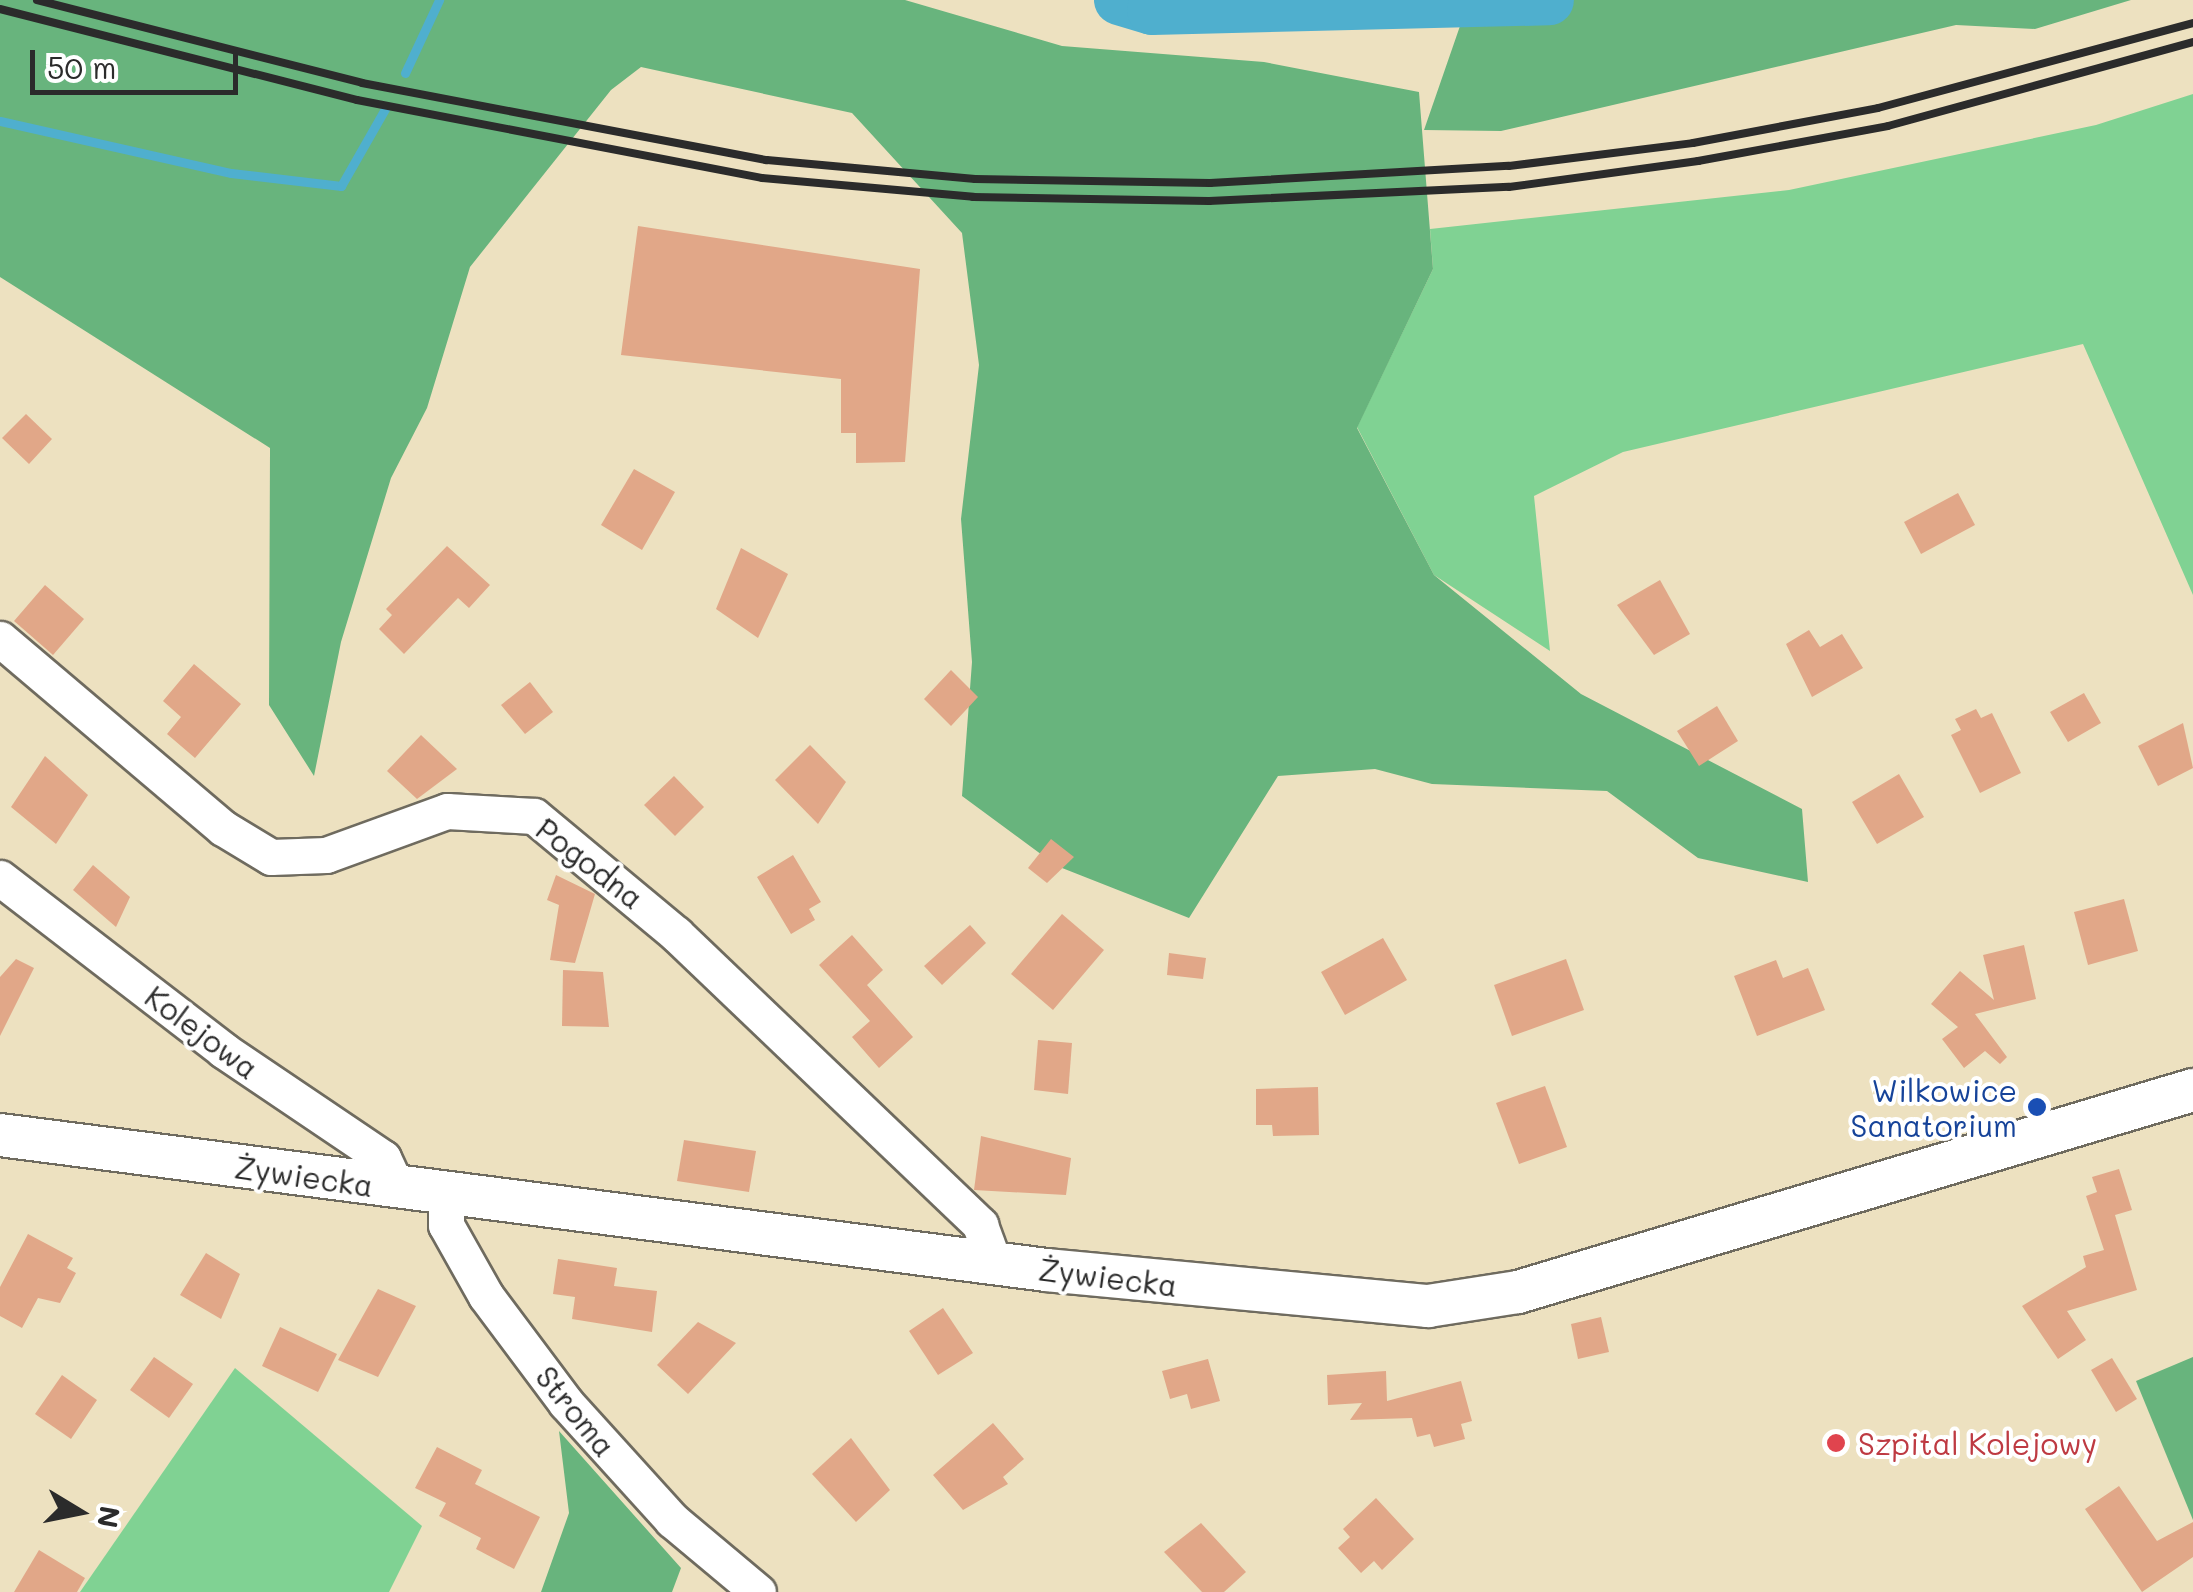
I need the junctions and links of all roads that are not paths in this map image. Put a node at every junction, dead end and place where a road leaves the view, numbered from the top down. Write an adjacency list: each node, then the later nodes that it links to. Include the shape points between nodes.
1 (0, 639): 7 (street, Pogodna, via 223,828 271,857 326,855 447,811 534,816 676,934 980,1225)
2 (0, 878): 5 (street, Kolejowa, via 223,1050 383,1158)
3 (2193, 1090): 7 (main road, Żywiecka, via 1518,1292 1428,1306 1325,1303)
4 (0, 1135): 5 (main road, Żywiecka)
5 (397, 1188): 6 (main road, Żywiecka)
6 (446, 1195): 7 (main road, Żywiecka); 8 (street, Stroma, via 446,1225 478,1282 566,1403 672,1520)
7 (994, 1263)
8 (758, 1592)

